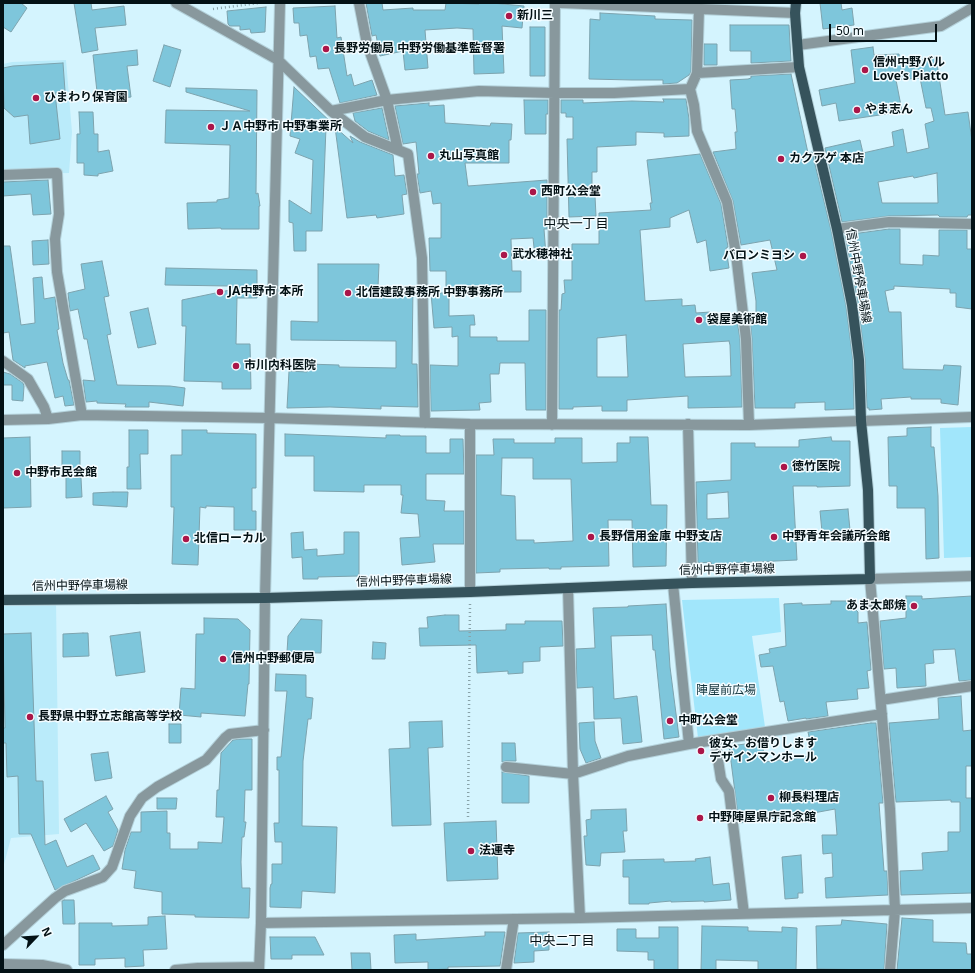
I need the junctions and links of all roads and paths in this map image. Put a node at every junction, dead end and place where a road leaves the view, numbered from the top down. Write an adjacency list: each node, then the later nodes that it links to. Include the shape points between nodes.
1 (176, 3): 11 (street)
2 (259, 3): 11 (path)
3 (280, 3): 13 (street)
4 (359, 3): 18 (street, via 367,44)
5 (555, 3): 17 (street)
6 (561, 3): 7 (street)
7 (631, 4): 10 (street)
8 (796, 8): 10 (street); 12 (main road, 信州中野停車場線)
9 (972, 8): 12 (street, via 941,26)
10 (699, 9): 15 (street)
11 (195, 12): 13 (street)
12 (798, 45): 14 (main road, 信州中野停車場線)
13 (278, 60): 19 (street); 26 (street)
14 (800, 67): 15 (street); 23 (main road, 信州中野停車場線)
15 (697, 73): 16 (street)
16 (690, 90): 17 (street); 35 (street, via 697,131 727,202 735,246 746,339)
17 (554, 93): 18 (street, via 478,90); 34 (street)
18 (387, 100): 19 (street); 20 (street)
19 (331, 111): 20 (street, via 365,137)
20 (398, 150): 31 (street, via 408,154 422,258)
21 (3, 175): 25 (street, via 57,173 57,272)
22 (972, 224): 23 (street, via 889,222)
23 (837, 229): 30 (main road, 信州中野停車場線, via 852,305)
24 (3, 361): 28 (street, via 28,379)
25 (82, 415): 26 (street); 28 (street)
26 (269, 418): 31 (street); 42 (street)
27 (972, 418): 30 (street)
28 (48, 419): 29 (street)
29 (3, 420)
30 (861, 422): 35 (street); 37 (main road, 信州中野停車場線, via 868,490)
31 (425, 423): 32 (street)
32 (470, 424): 34 (street); 41 (street)
33 (688, 424): 34 (street); 35 (street); 38 (street)
34 (552, 425)
35 (749, 425)
36 (972, 576): 37 (street)
37 (870, 579): 38 (main road, 信州中野停車場線); 45 (street)
38 (692, 583): 39 (main road, 信州中野停車場線)
39 (674, 584): 40 (main road, 信州中野停車場線); 49 (street)
40 (568, 588): 41 (main road, 信州中野停車場線); 51 (street)
41 (470, 592): 42 (main road, 信州中野停車場線); 52 (path)
42 (264, 598): 43 (main road, 信州中野停車場線); 47 (street)
43 (3, 600)
44 (972, 686): 45 (street)
45 (881, 700): 46 (street)
46 (882, 714): 48 (street); 54 (street)
47 (264, 730): 58 (street); 59 (street, via 230,734 206,760 142,798 130,816 112,867 103,877 65,891)
48 (715, 741): 49 (street); 55 (street, via 721,779 729,791)
49 (689, 744): 51 (street, via 628,756)
50 (506, 766): 51 (street)
51 (573, 774): 56 (street)
52 (468, 817)
53 (972, 908): 54 (street)
54 (895, 910): 55 (street); 66 (street)
55 (744, 914): 56 (street)
56 (580, 918): 57 (street)
57 (514, 919): 58 (street); 65 (street)
58 (261, 923): 62 (street)
59 (3, 945)
60 (3, 964): 61 (street)
61 (42, 968): 63 (street)
62 (259, 969): 64 (street)
63 (67, 970)
64 (175, 970)
65 (506, 970)
66 (890, 970)

